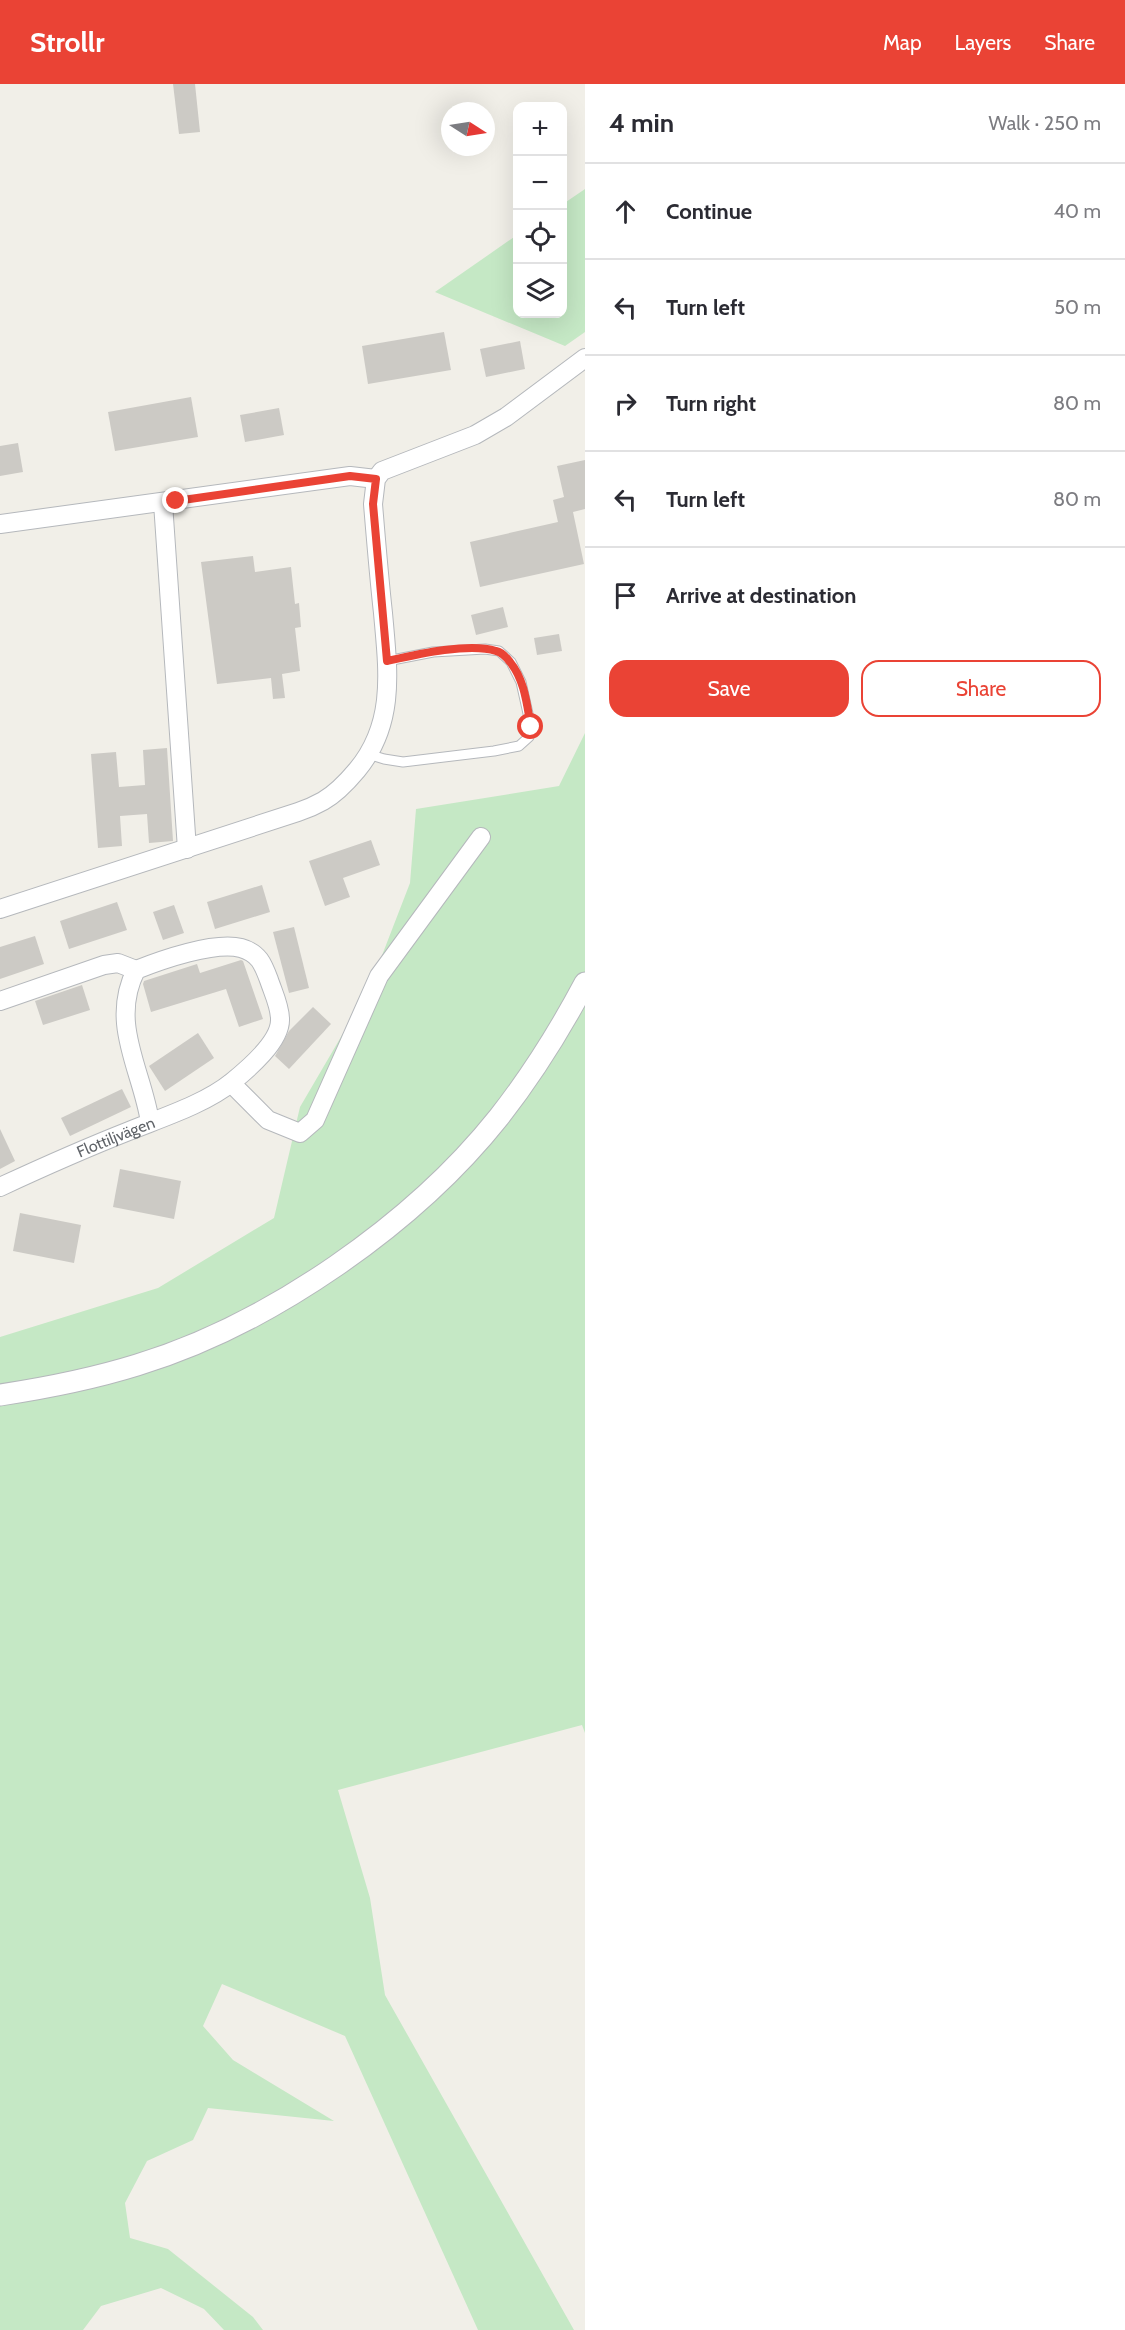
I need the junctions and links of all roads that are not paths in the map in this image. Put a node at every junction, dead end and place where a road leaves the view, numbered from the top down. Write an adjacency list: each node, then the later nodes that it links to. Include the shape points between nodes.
1 (585, 358): 2 (street, via 506,417 475,435 382,471)
2 (376, 479): 3 (street, via 350,476); 5 (street, via 373,504)
3 (163, 503): 4 (street); 8 (street)
4 (0, 524)
5 (387, 661): 6 (street, via 383,721); 6 (lane, via 433,652 499,651 521,682 531,727 529,737 519,746 494,751 402,762)
6 (368, 754): 8 (street, via 343,786 324,801)
7 (481, 837): 13 (street, via 380,976 315,1120 300,1133 268,1120)
8 (187, 849): 9 (street)
9 (0, 909)
10 (136, 970): 12 (street, via 118,963 104,965); 13 (street, via 219,946 240,947 262,960 281,1021 263,1054); 14 (street, via 124,1002 125,1024)
11 (585, 983): 16 (street, via 561,1027 499,1117 425,1194 338,1265 242,1322 185,1348 81,1380)
12 (0, 1001)
13 (231, 1083): 14 (street, Flottiljvägen)
14 (150, 1122): 15 (street, Flottiljvägen)
15 (0, 1187)
16 (0, 1395)

